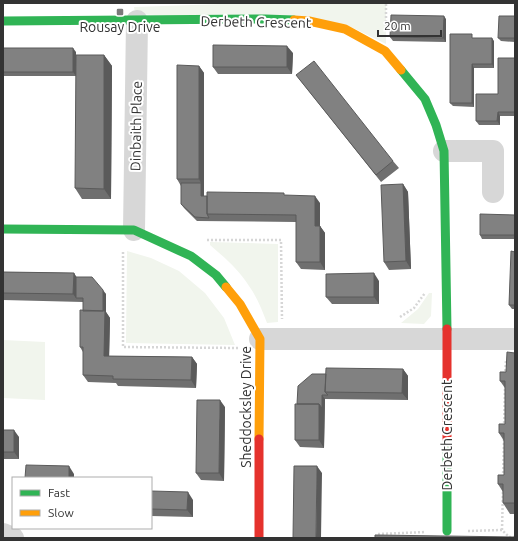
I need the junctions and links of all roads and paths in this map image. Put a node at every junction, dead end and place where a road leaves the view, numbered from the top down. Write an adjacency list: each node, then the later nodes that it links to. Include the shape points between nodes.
1 (3, 21): 2 (street, Derbeth Crescent)
2 (137, 21): 3 (street, Derbeth Crescent, via 294,20 345,30 386,51 425,99); 6 (street, Dinbaith Place)
3 (444, 151): 4 (street, via 493,151); 11 (street, Derbeth Crescent)
4 (493, 192)
5 (3, 229): 6 (street, Sheddocksley Drive)
6 (134, 230): 7 (street, Sheddocksley Drive); 10 (path, via 123,251 123,347 237,349)
7 (191, 256): 10 (street, Sheddocksley Drive, via 216,275 240,304); 10 (path, via 208,239 281,240 282,325)
8 (426, 290): 9 (path, via 414,308)
9 (396, 319)
10 (260, 339): 11 (street); 17 (street, Sheddocksley Drive)
11 (447, 339): 12 (street); 14 (street, Derbeth Crescent)
12 (510, 339): 13 (path)
13 (502, 530)
14 (447, 531)
15 (3, 534): 16 (street)
16 (13, 538)
17 (259, 538)

